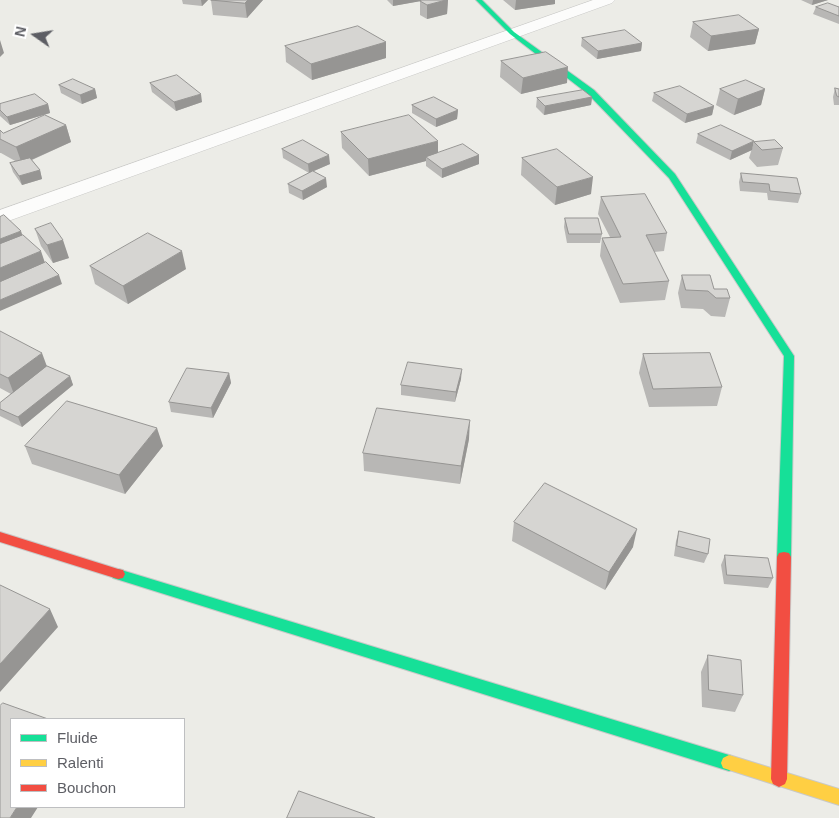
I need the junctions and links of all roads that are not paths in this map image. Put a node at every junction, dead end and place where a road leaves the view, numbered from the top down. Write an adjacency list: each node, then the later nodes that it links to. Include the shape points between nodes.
1 (479, 0): 3 (street)
2 (607, 0): 3 (street)
3 (512, 33): 4 (street); 6 (street, via 591,92 672,176 789,356)
4 (0, 217)
5 (0, 537): 6 (street)
6 (779, 779): 7 (street)
7 (839, 797)

